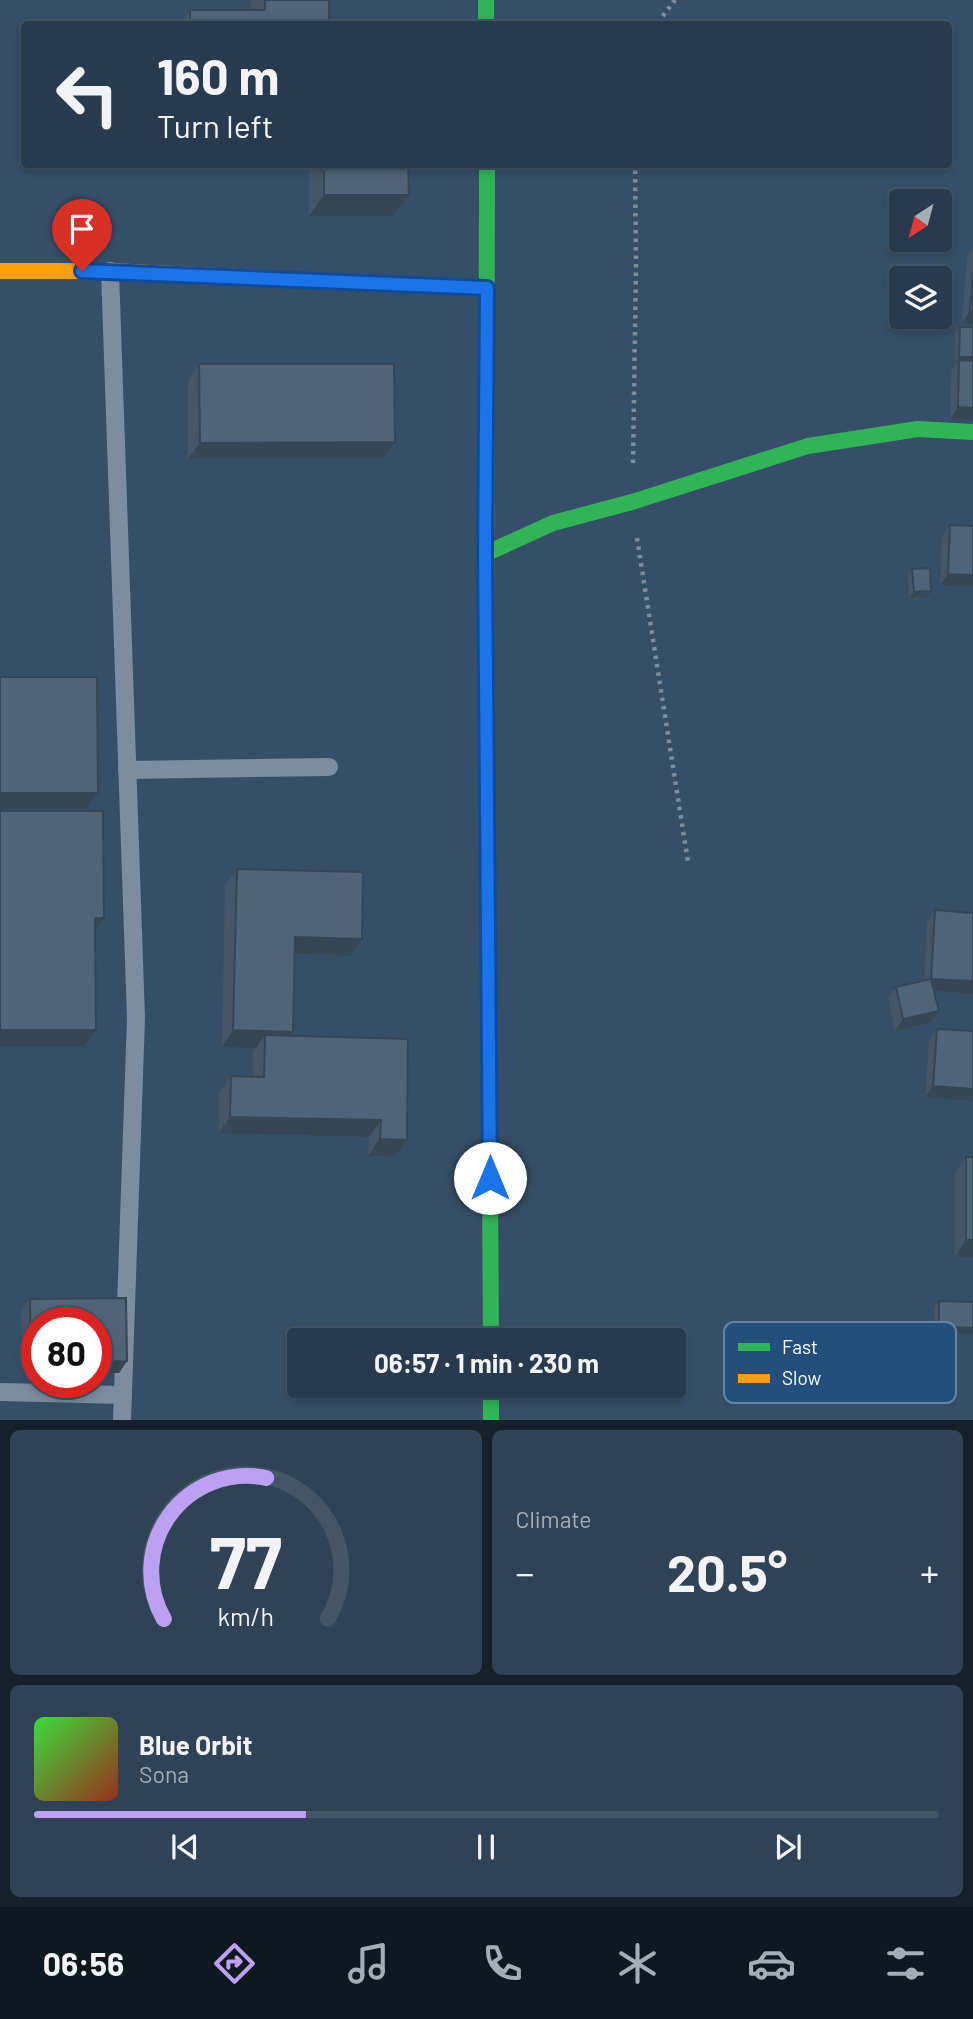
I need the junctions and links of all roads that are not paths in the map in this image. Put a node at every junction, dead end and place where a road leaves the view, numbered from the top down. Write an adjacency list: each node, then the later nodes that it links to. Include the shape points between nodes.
1 (486, 0): 2 (main road)
2 (486, 21)
3 (487, 168): 6 (main road)
4 (0, 271): 5 (main road)
5 (110, 271): 6 (main road); 10 (lane)
6 (487, 288): 8 (main road)
7 (973, 432): 8 (main road, via 918,429 808,446 553,523)
8 (485, 554): 11 (main road)
9 (329, 766): 10 (lane)
10 (127, 769): 13 (lane, via 136,1018)
11 (491, 1328)
12 (0, 1392): 13 (lane)
13 (122, 1395): 15 (lane)
14 (491, 1398): 16 (main road)
15 (121, 1420)
16 (491, 1420)

